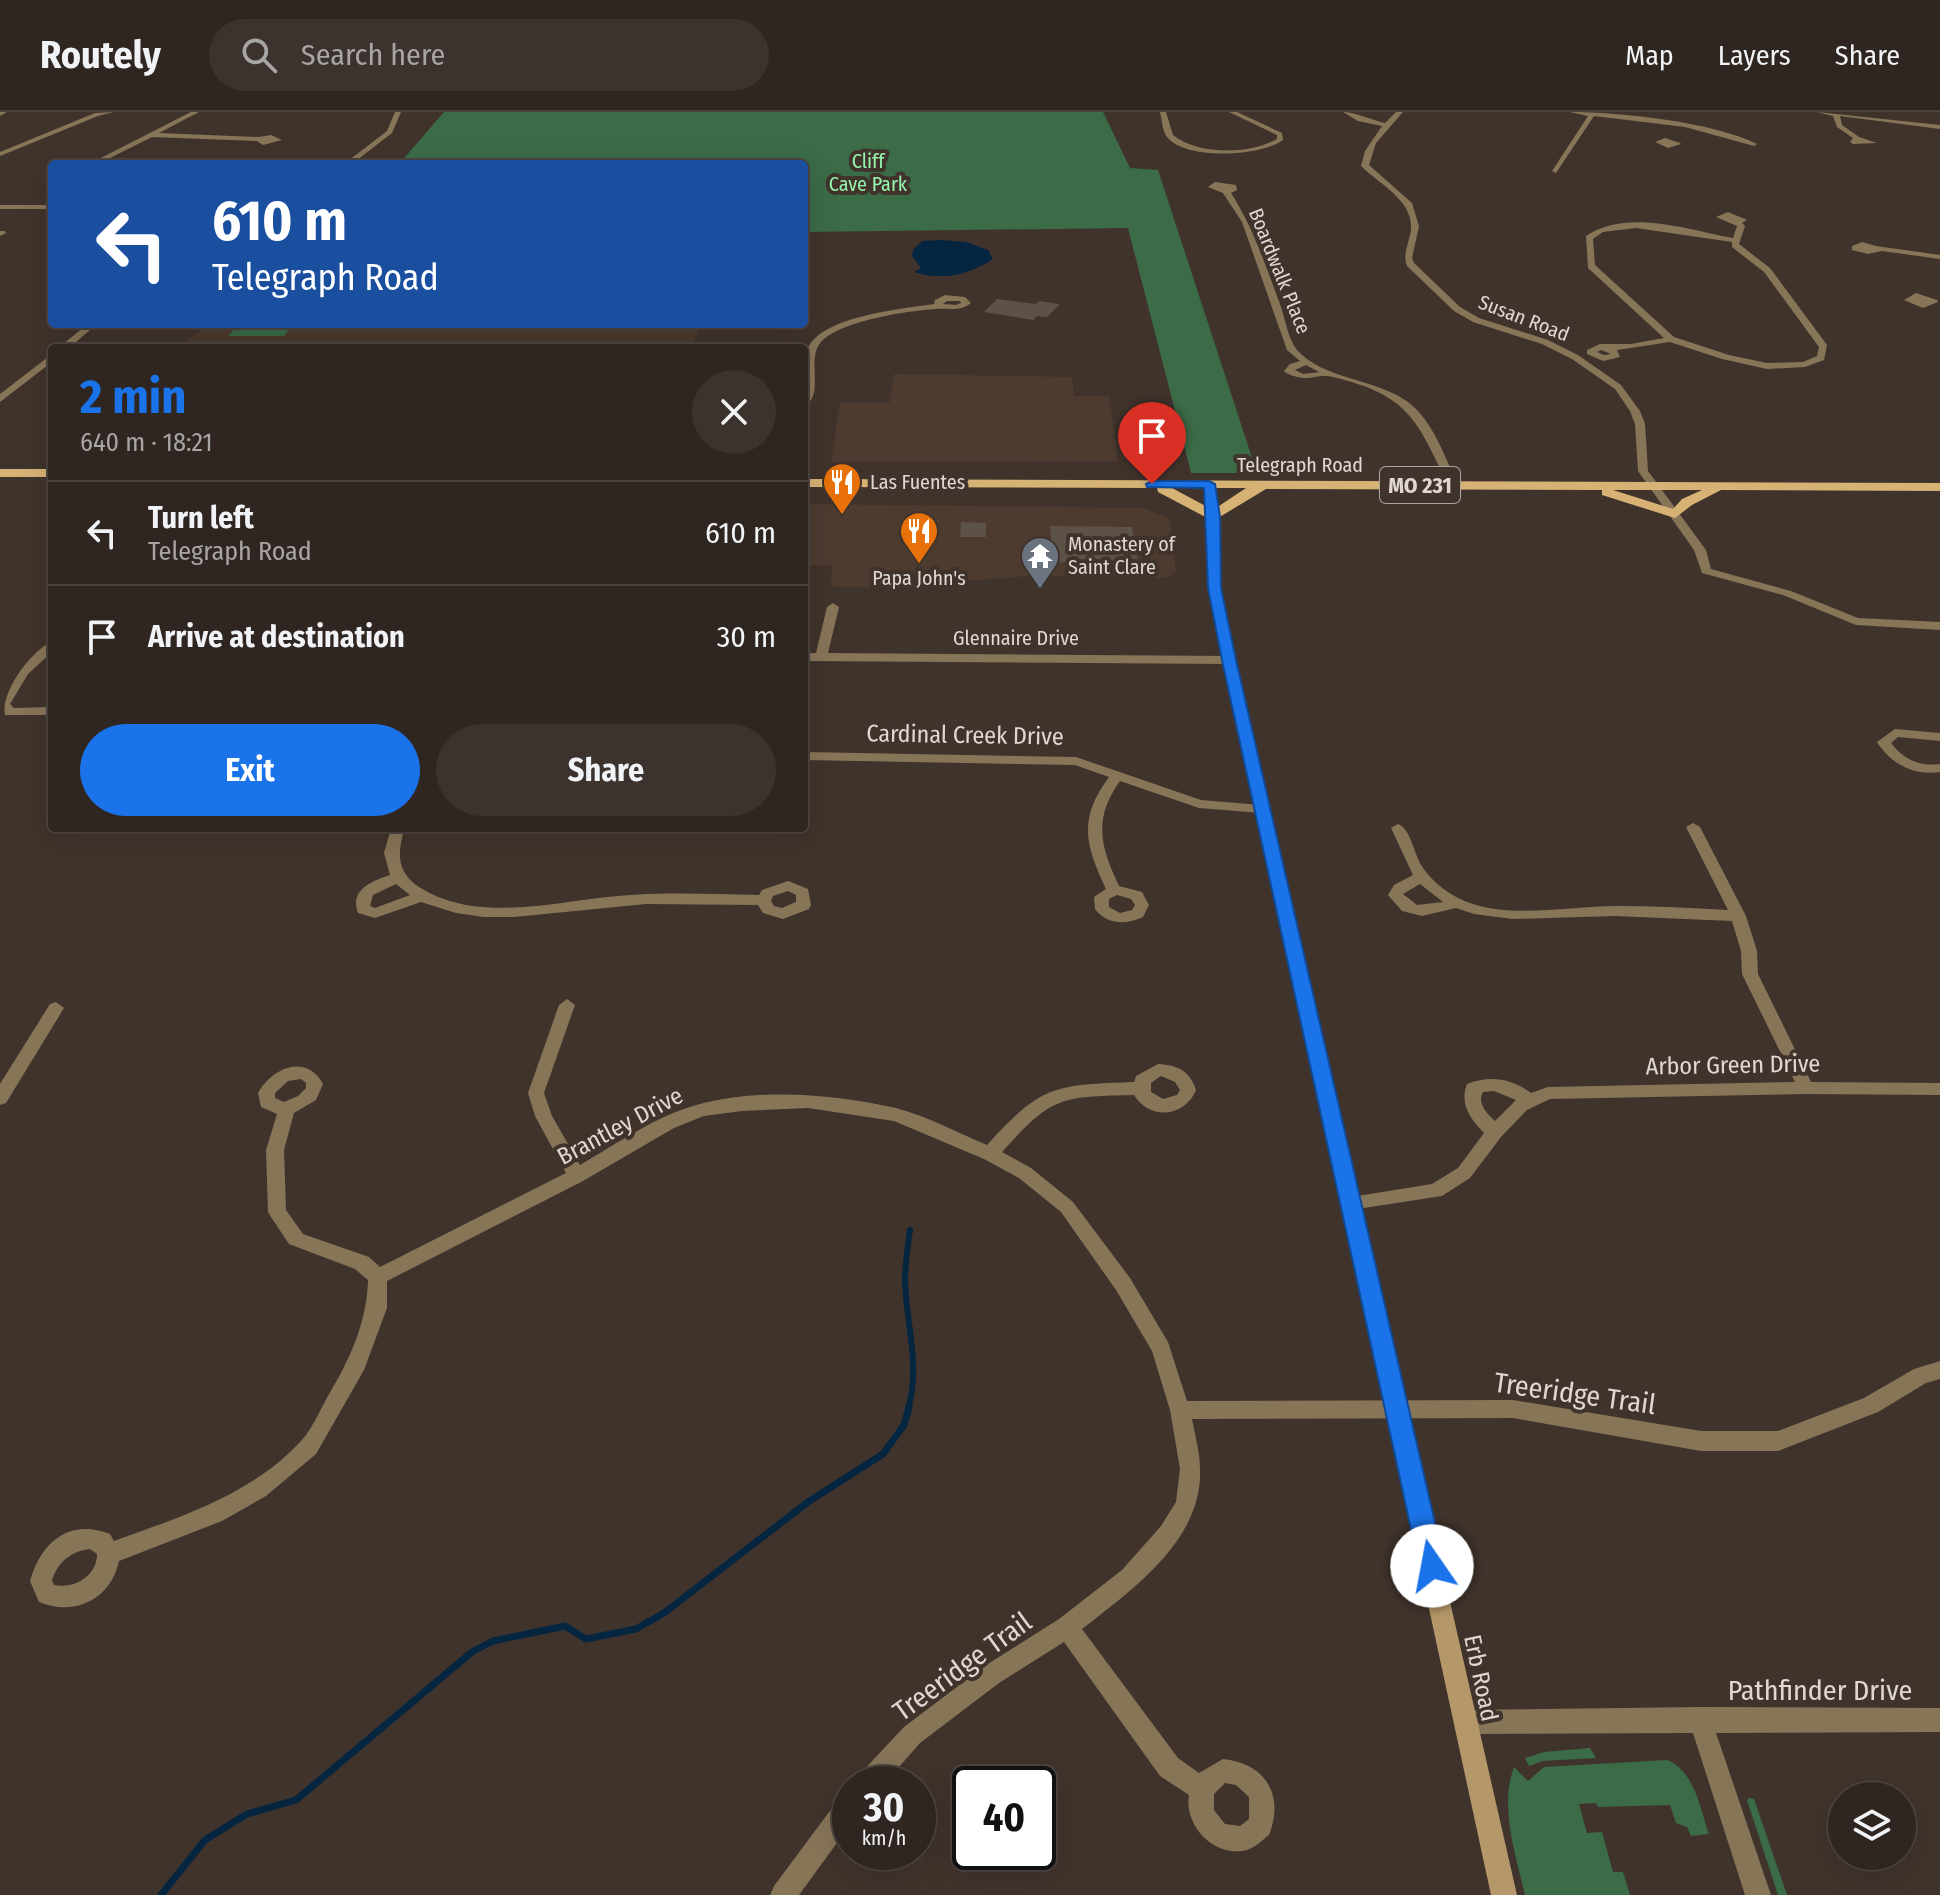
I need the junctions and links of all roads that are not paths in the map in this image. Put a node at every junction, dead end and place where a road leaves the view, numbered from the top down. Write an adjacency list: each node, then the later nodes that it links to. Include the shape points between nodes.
1 (111, 112): 13 (street)
2 (196, 112): 20 (street)
3 (290, 112): 4 (street)
4 (308, 112)
5 (398, 112): 29 (street, via 390,132)
6 (1163, 112): 25 (street)
7 (1232, 112): 25 (street, via 1272,127 1280,140 1249,150)
8 (1346, 112): 17 (street)
9 (1400, 112): 17 (street, Susan Road)
10 (1573, 112): 14 (street)
11 (1820, 112): 15 (street)
12 (1905, 112): 16 (street)
13 (95, 113): 27 (street)
14 (1592, 114): 19 (street); 30 (street)
15 (1836, 114): 16 (street); 21 (street, via 1839,126)
16 (1908, 122): 18 (street)
17 (1385, 125): 48 (street, Susan Road, via 1365,166 1408,203 1415,226 1408,258 1414,270 1466,315)
18 (1940, 127)
19 (1698, 129): 23 (street); 24 (street)
20 (150, 135): 22 (street); 28 (street)
21 (1857, 138)
22 (259, 139)
23 (1676, 142)
24 (1754, 144)
25 (1178, 148): 26 (street)
26 (1168, 149)
27 (0, 154)
28 (101, 160)
29 (353, 160)
30 (1556, 171)
31 (1226, 191): 50 (street, Boardwalk Place, via 1246,222 1292,350)
32 (42, 200): 34 (street)
33 (0, 207): 34 (street)
34 (33, 207): 35 (street)
35 (48, 207)
36 (1737, 222): 37 (street, via 1741,226)
37 (1734, 240): 42 (street, via 1627,226 1597,231 1589,238 1591,266); 42 (street, via 1767,270 1824,347 1821,358 1797,365 1752,363)
38 (1878, 248): 39 (street)
39 (1940, 257)
40 (939, 306): 52 (street, via 843,325 819,337 812,346)
41 (88, 328): 43 (street)
42 (1671, 339): 44 (street)
43 (68, 344)
44 (1631, 347): 45 (street); 47 (street)
45 (1603, 348): 46 (street, via 1591,349); 47 (street)
46 (1592, 354): 47 (street); 48 (street)
47 (1616, 356)
48 (1575, 357): 62 (street, Susan Road, via 1618,387 1635,411 1641,464)
49 (48, 360): 53 (street)
50 (1305, 362): 51 (street, Boardwalk Place); 51 (street, Boardwalk Place, via 1289,371 1302,377)
51 (1327, 374): 60 (street, Boardwalk Place, via 1407,405 1420,419)
52 (808, 392)
53 (0, 399)
54 (0, 473): 55 (main road)
55 (48, 473)
56 (808, 483): 57 (main road, Telegraph Road / MO 231)
57 (1152, 484): 58 (main road, Telegraph Road / MO 231); 66 (main road)
58 (1209, 484): 59 (main road, Telegraph Road / MO 231); 66 (street, Erb Road)
59 (1264, 484): 60 (main road, Telegraph Road / MO 231); 66 (main road)
60 (1453, 485): 61 (main road, Telegraph Road / MO 231)
61 (1576, 485): 62 (main road, Telegraph Road / MO 231); 65 (main road)
62 (1654, 485): 63 (main road, Telegraph Road / MO 231); 65 (street, Susan Road)
63 (1725, 485): 64 (main road, Telegraph Road / MO 231); 65 (main road, via 1687,502)
64 (1940, 487)
65 (1675, 514): 68 (street, Susan Road, via 1700,550 1706,571 1787,593 1856,621)
66 (1213, 517): 72 (street, Erb Road, via 1214,588)
67 (833, 607): 71 (street)
68 (1940, 626)
69 (48, 649): 73 (street, via 13,684 4,704 10,712)
70 (808, 657): 71 (street, Glennaire Drive)
71 (821, 657): 72 (street, Glennaire Drive)
72 (1229, 660): 78 (street, Erb Road)
73 (48, 711)
74 (1940, 737): 76 (street, via 1895,733 1884,742 1915,767)
75 (808, 756): 77 (street, Cardinal Creek Drive, via 1076,761)
76 (1940, 768)
77 (1117, 776): 78 (street, Cardinal Creek Drive, via 1199,804); 84 (street, via 1097,805 1096,827 1097,852)
78 (1261, 809): 100 (street, Erb Road)
79 (1693, 827): 88 (street)
80 (1398, 828): 83 (street)
81 (397, 832): 82 (street, via 390,860)
82 (398, 878): 85 (street); 85 (street, via 374,886 364,895 363,909 375,913)
83 (1420, 878): 87 (street); 87 (street, via 1399,888 1395,895 1401,905 1428,912)
84 (1114, 890)
85 (419, 897): 86 (street, via 485,911 674,898)
86 (764, 900)
87 (1455, 903): 88 (street, via 1516,913)
88 (1738, 916): 92 (street, via 1750,974)
89 (567, 1005): 99 (street, via 536,1093)
90 (56, 1008): 94 (street)
91 (1141, 1088): 98 (street, via 1049,1098)
92 (1806, 1088): 93 (street, Arbor Green Drive); 95 (street, Arbor Green Drive, via 1548,1093)
93 (1940, 1089)
94 (2, 1093)
95 (1528, 1101): 97 (street); 97 (street, via 1505,1086 1473,1089 1477,1116)
96 (287, 1108): 101 (street, via 275,1150 277,1212 296,1239 362,1263)
97 (1495, 1132): 100 (street, via 1464,1173 1436,1191)
98 (990, 1154): 99 (street, Brantley Drive, via 896,1115 808,1101 742,1104 702,1110 668,1123); 103 (street, Brantley Drive, via 1025,1173 1081,1223 1161,1348)
99 (577, 1176): 101 (street, Brantley Drive)
100 (1351, 1203): 104 (street, Erb Road)
101 (378, 1277): 105 (street, via 377,1308 354,1370 309,1447 259,1489 214,1514)
102 (1940, 1370): 104 (street, Treeridge Trail, via 1921,1375 1871,1405 1778,1441 1701,1441 1513,1409)
103 (1180, 1410): 104 (street, Treeridge Trail); 106 (street, Treeridge Trail, via 1190,1469 1186,1504 1130,1578)
104 (1398, 1411): 109 (street, Erb Road)
105 (109, 1554)
106 (1067, 1627): 110 (street, Treeridge Trail, via 991,1675 912,1735); 111 (street, via 1169,1767)
107 (1700, 1719): 108 (street, Pathfinder Drive); 109 (street, Pathfinder Drive); 115 (street, Pathfinder Drive)
108 (1940, 1720)
109 (1466, 1722): 114 (street, Erb Road)
110 (884, 1766)
111 (1202, 1790)
112 (832, 1829): 113 (street)
113 (783, 1895)
114 (1504, 1895)
115 (1758, 1895)

